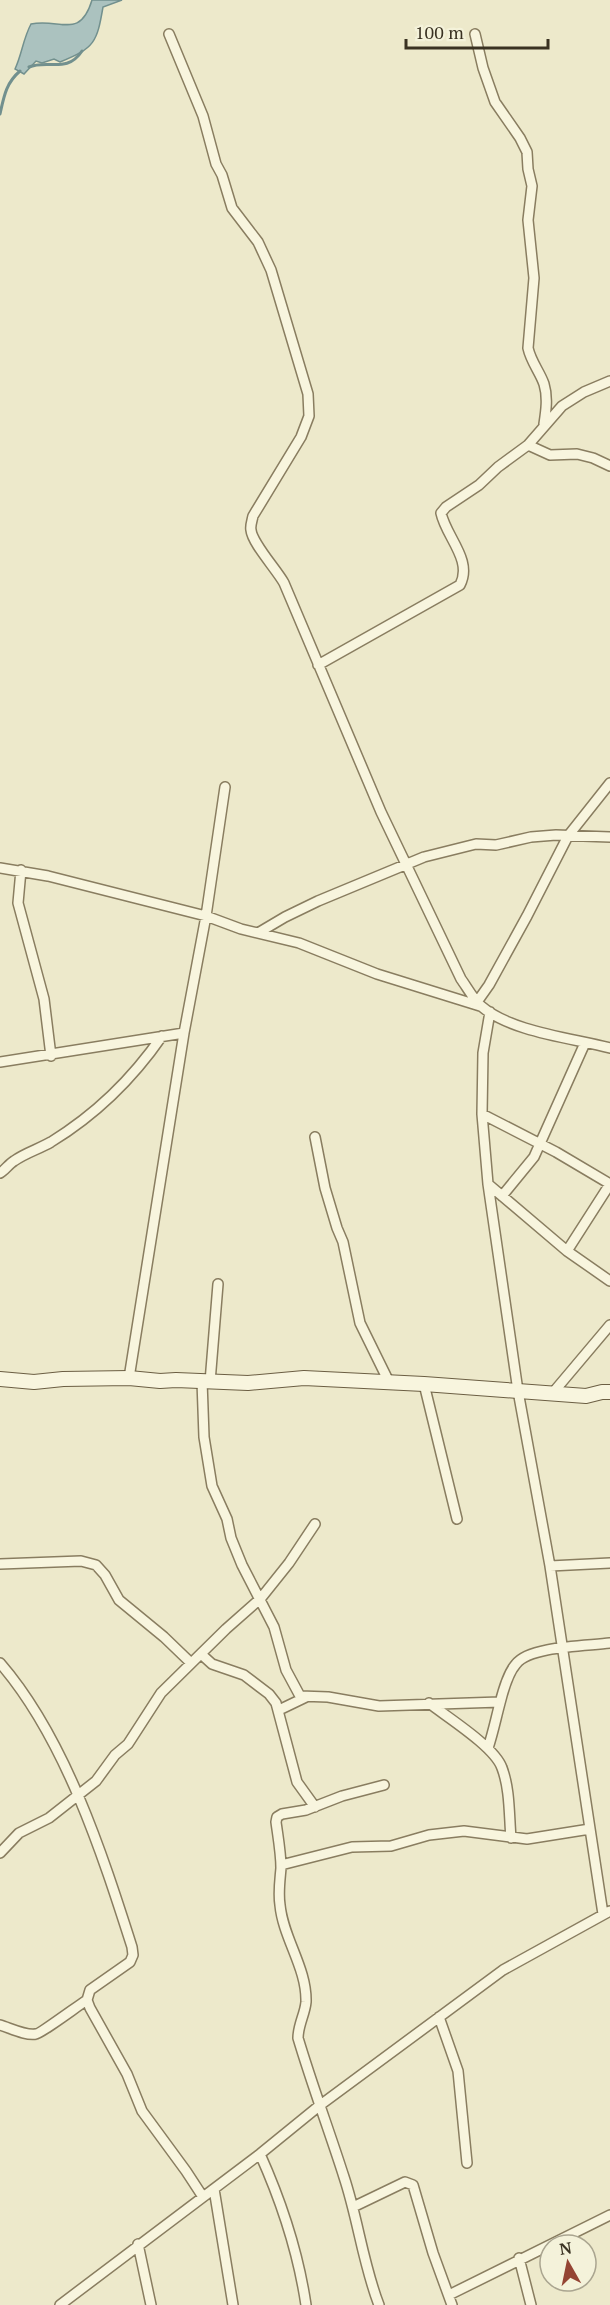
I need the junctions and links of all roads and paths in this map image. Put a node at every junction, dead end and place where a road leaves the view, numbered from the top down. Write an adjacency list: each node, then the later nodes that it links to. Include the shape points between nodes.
1 (169, 34): 7 (street, via 203,116 232,208 258,242 271,270 308,394 309,416 301,437 253,516 250,529 284,583)
2 (475, 34): 4 (street, via 495,102 527,153 532,186 528,220 534,279 528,348 544,385)
3 (610, 381): 4 (street, via 562,406)
4 (544, 424): 5 (street)
5 (528, 445): 6 (street, via 550,455 577,454); 7 (street, via 441,513 462,560 460,585)
6 (610, 466)
7 (318, 665): 12 (street)
8 (225, 787): 15 (street)
9 (609, 787): 10 (street)
10 (568, 836): 11 (street); 12 (street, via 476,844); 17 (street)
11 (610, 837)
12 (407, 864): 16 (street, via 318,901); 17 (street, via 461,979)
13 (0, 868): 14 (street)
14 (21, 870): 15 (street); 23 (street, via 18,903 44,999)
15 (206, 916): 16 (street); 19 (street)
16 (258, 933): 17 (street, via 299,943 377,974)
17 (478, 1004): 18 (street)
18 (490, 1012): 21 (street); 25 (street, via 483,1053)
19 (184, 1033): 20 (street); 36 (street)
20 (162, 1036): 23 (street); 28 (street, via 114,1095 51,1142 12,1162)
21 (585, 1043): 22 (street); 27 (street)
22 (610, 1048)
23 (51, 1056): 24 (street)
24 (0, 1062)
25 (482, 1114): 27 (street); 29 (street)
26 (315, 1137): 39 (street, via 360,1323)
27 (541, 1144): 30 (street); 31 (street)
28 (0, 1173)
29 (488, 1184): 31 (street); 41 (street)
30 (610, 1184): 32 (street)
31 (502, 1196): 32 (street)
32 (567, 1251): 33 (street)
33 (610, 1281)
34 (218, 1284): 38 (street)
35 (610, 1326): 43 (street)
36 (129, 1378): 37 (street, via 34,1382); 38 (street)
37 (0, 1379)
38 (206, 1382): 39 (street, via 304,1378); 49 (street, via 204,1437 212,1486 242,1565)
39 (389, 1382): 40 (street)
40 (424, 1384): 41 (street); 44 (street)
41 (518, 1391): 43 (street); 48 (street)
42 (610, 1392): 43 (street)
43 (551, 1395)
44 (457, 1519)
45 (315, 1524): 49 (street)
46 (610, 1563): 48 (street)
47 (0, 1564): 54 (street, via 81,1561 96,1565 119,1600)
48 (550, 1566): 51 (street)
49 (261, 1598): 52 (street); 55 (street, via 286,1670 300,1696)
50 (610, 1643): 51 (street)
51 (561, 1647): 56 (street, via 524,1656 516,1664); 63 (street)
52 (201, 1654): 54 (street); 58 (street, via 219,1667 244,1675 269,1694)
53 (0, 1663): 61 (street, via 32,1705)
54 (192, 1664): 61 (street, via 161,1693 128,1744)
55 (306, 1697): 57 (street, via 379,1706); 58 (street)
56 (500, 1702): 57 (street); 59 (street)
57 (429, 1703): 59 (street)
58 (279, 1710): 62 (street, via 297,1782)
59 (488, 1748): 64 (street, via 502,1767)
60 (384, 1785): 62 (street)
61 (78, 1797): 65 (street, via 19,1833); 68 (street, via 133,1955 125,1967 90,1990)
62 (315, 1807): 66 (street, via 277,1817)
63 (590, 1828): 64 (street, via 527,1839); 67 (street)
64 (511, 1838): 66 (street, via 464,1831 429,1835 391,1846 352,1846)
65 (0, 1853)
66 (281, 1865): 71 (street, via 279,1904 306,2003 298,2038)
67 (607, 1912): 69 (street, via 503,1970)
68 (87, 2000): 70 (street, via 34,2035); 75 (street, via 142,2111)
69 (439, 2017): 71 (street); 73 (street, via 459,2077)
70 (0, 2025)
71 (319, 2106): 72 (street); 76 (street)
72 (260, 2154): 74 (street); 84 (street, via 292,2235)
73 (467, 2163)
74 (214, 2189): 75 (street); 83 (street)
75 (203, 2197): 78 (street)
76 (353, 2207): 80 (street, via 405,2182 413,2185); 85 (street, via 370,2283)
77 (610, 2215): 79 (street)
78 (138, 2244): 81 (street); 82 (street)
79 (519, 2258): 80 (street); 87 (street)
80 (449, 2295): 86 (street)
81 (60, 2305)
82 (151, 2305)
83 (233, 2305)
84 (306, 2305)
85 (379, 2305)
86 (452, 2305)
87 (531, 2305)

